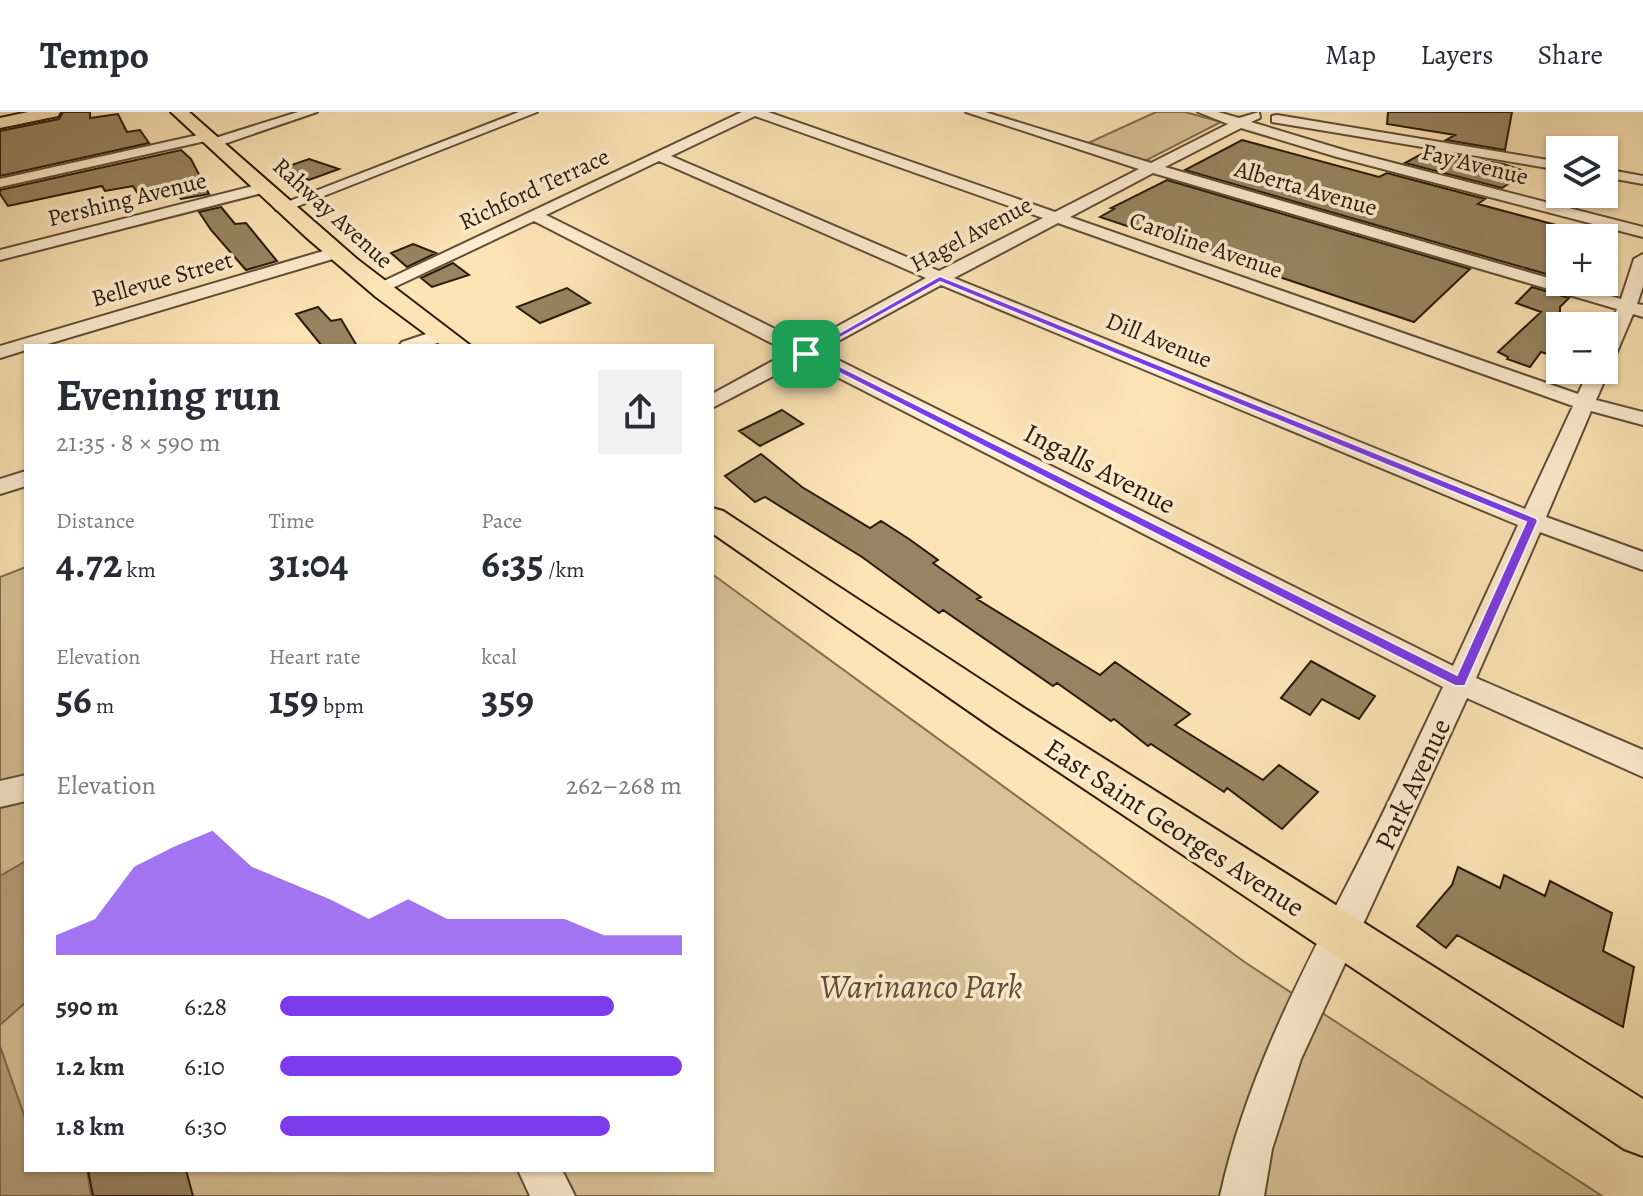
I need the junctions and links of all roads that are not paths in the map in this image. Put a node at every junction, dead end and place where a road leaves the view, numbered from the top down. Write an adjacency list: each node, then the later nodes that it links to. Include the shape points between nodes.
1 (52, 112): 9 (main road)
2 (179, 112): 10 (main road, Rahway Avenue)
3 (311, 112): 10 (street)
4 (531, 112): 18 (street)
5 (754, 112): 11 (street, Richford Terrace); 20 (street, Caroline Avenue)
6 (972, 112): 13 (street, Alberta Avenue)
7 (1204, 112): 8 (street, Fay Avenue)
8 (1236, 117): 12 (street, Hagel Avenue, via 1367,127); 13 (street, Hagel Avenue); 21 (street, Fay Avenue, via 1342,154)
9 (0, 123)
10 (211, 140): 16 (street); 17 (main road, Rahway Avenue)
11 (659, 156): 19 (street, Richford Terrace); 25 (street, Dill Avenue)
12 (1546, 163)
13 (1154, 169): 20 (street, Hagel Avenue); 27 (street, Alberta Avenue)
14 (1618, 176): 15 (street)
15 (1643, 180)
16 (0, 183)
17 (265, 188): 18 (main road, Rahway Avenue); 23 (street, Pershing Avenue)
18 (282, 207): 22 (main road, Rahway Avenue)
19 (534, 215): 26 (street, Richford Terrace); 34 (street, Ingalls Avenue)
20 (1058, 218): 25 (street, Hagel Avenue); 37 (street, Caroline Avenue)
21 (1643, 232)
22 (337, 252): 26 (main road, Rahway Avenue); 30 (street, Bellevue Street)
23 (0, 255)
24 (1643, 259): 27 (street)
25 (940, 278): 34 (street, Hagel Avenue); 42 (street, Dill Avenue)
26 (378, 288): 29 (main road, Rahway Avenue)
27 (1635, 309): 28 (street)
28 (1618, 336)
29 (450, 340): 31 (street)
30 (27, 344)
31 (423, 344)
32 (24, 345): 33 (street, Bellevue Street)
33 (0, 352)
34 (806, 354): 36 (street, Hagel Avenue); 44 (street, Ingalls Avenue)
35 (1593, 384): 37 (street, Park Avenue)
36 (714, 401)
37 (1585, 403): 38 (street, Caroline Avenue); 42 (street, Park Avenue)
38 (1643, 419)
39 (24, 479): 40 (street)
40 (0, 487)
41 (714, 519): 48 (main road, East Saint Georges Avenue)
42 (1532, 521): 43 (street, Dill Avenue); 44 (street, Park Avenue)
43 (1643, 561)
44 (1460, 683): 45 (street, Ingalls Avenue); 48 (street, Park Avenue)
45 (1643, 764)
46 (24, 788): 47 (street)
47 (0, 794)
48 (1341, 935): 49 (main road, East Saint Georges Avenue); 52 (street, Park Avenue, via 1290,1035 1248,1153)
49 (1643, 1130)
50 (540, 1172): 51 (street)
51 (553, 1196)
52 (1242, 1196)

